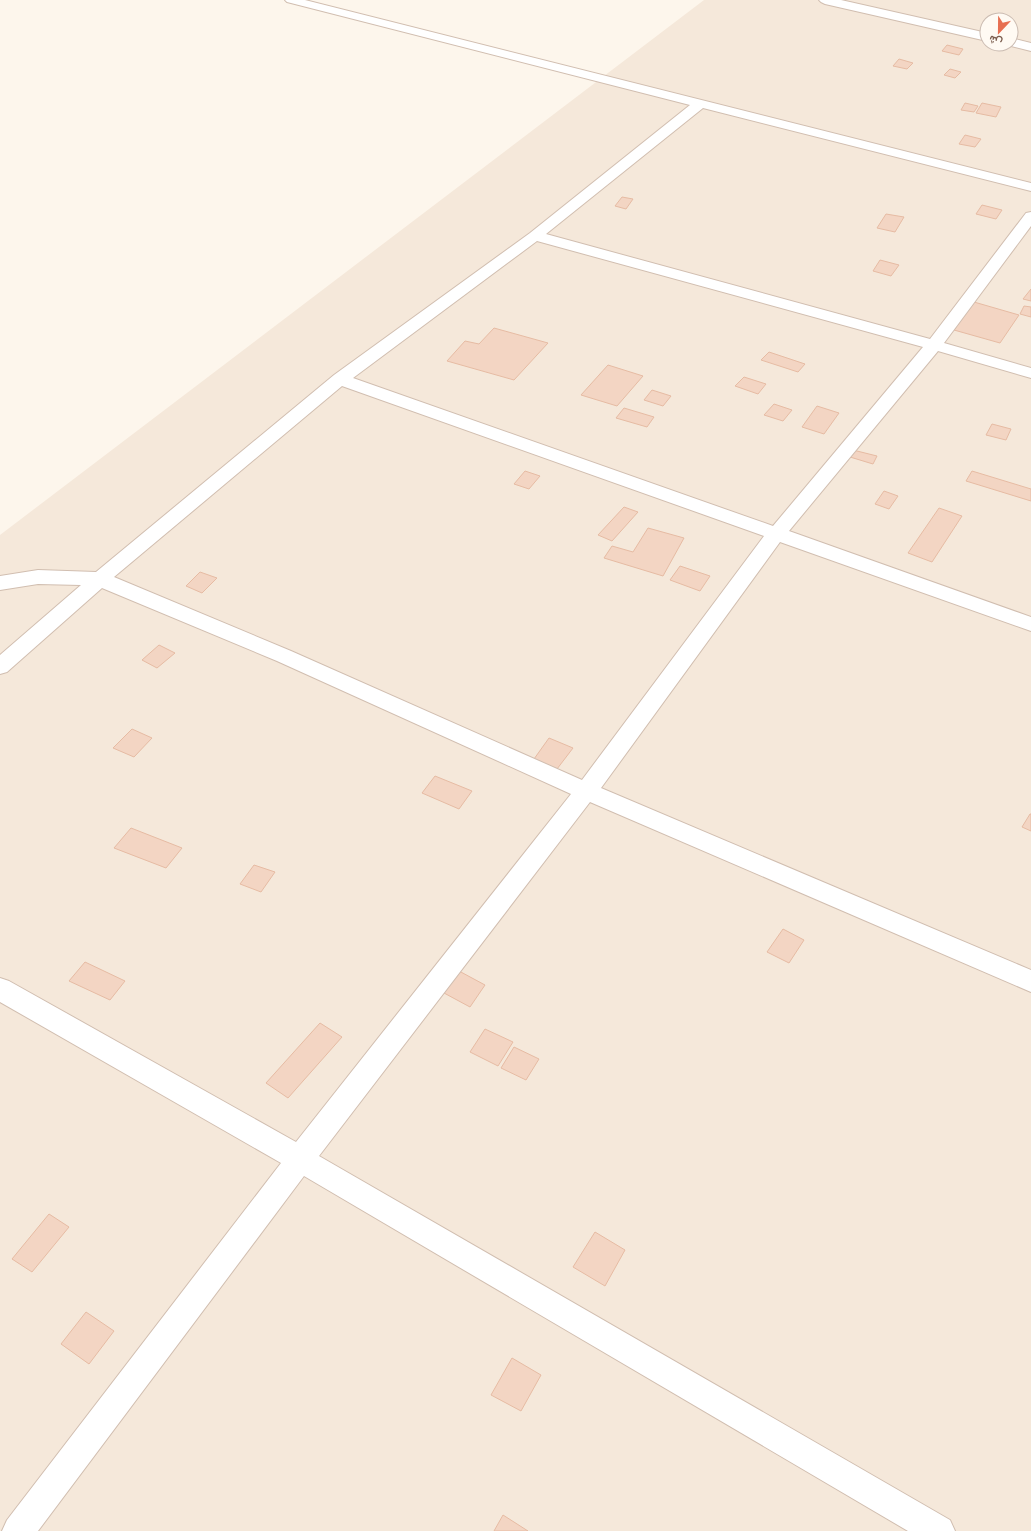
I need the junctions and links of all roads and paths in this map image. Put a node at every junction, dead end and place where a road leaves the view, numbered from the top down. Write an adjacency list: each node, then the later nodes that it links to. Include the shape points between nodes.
1 (291, 0): 6 (street)
2 (825, 0): 3 (street)
3 (979, 35)
4 (1019, 44): 5 (street)
5 (1031, 47)
6 (701, 104): 7 (street); 9 (street)
7 (1031, 187)
8 (1031, 216): 10 (street)
9 (535, 236): 10 (street); 12 (street)
10 (934, 345): 11 (street); 13 (street)
11 (1031, 373)
12 (340, 379): 13 (street); 14 (street)
13 (776, 534): 16 (street); 18 (street)
14 (100, 579): 15 (street, via 38,577); 17 (street); 18 (street, via 284,656)
15 (0, 583)
16 (1031, 624)
17 (0, 667)
18 (586, 791): 19 (street); 21 (street)
19 (1031, 981)
20 (0, 989): 21 (street)
21 (300, 1159): 22 (street); 23 (street)
22 (18, 1531)
23 (939, 1531)

